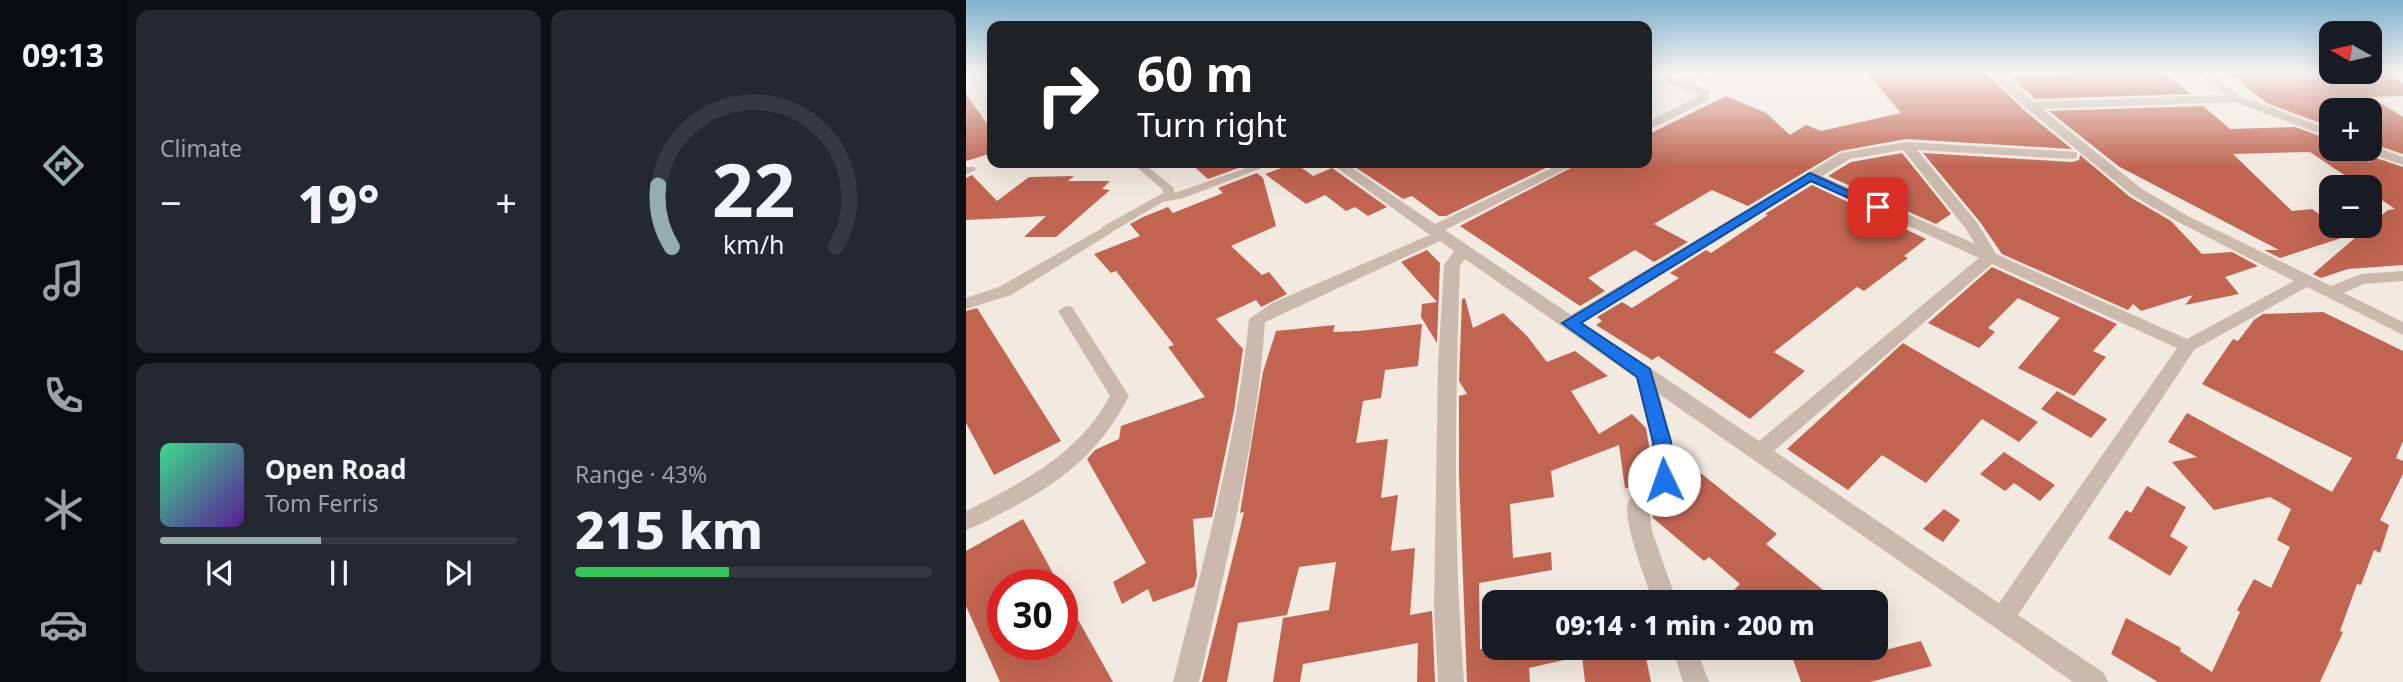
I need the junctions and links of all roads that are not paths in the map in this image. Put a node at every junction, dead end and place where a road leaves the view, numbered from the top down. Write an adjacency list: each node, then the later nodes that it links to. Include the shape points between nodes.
1 (1691, 105): 5 (street)
2 (2061, 105): 4 (street)
3 (2254, 105): 6 (street)
4 (2031, 106): 22 (street, via 2137,192)
5 (1652, 124)
6 (2319, 129)
7 (1906, 146): 9 (street); 15 (street, via 1846,156); 20 (street, via 1972,226)
8 (2382, 153): 10 (street)
9 (2071, 155)
10 (2403, 161)
11 (1143, 168): 16 (lane, via 1169,189)
12 (1256, 168): 16 (lane)
13 (1343, 168): 18 (street)
14 (1563, 168): 18 (street)
15 (1810, 176): 20 (street); 26 (street)
16 (1160, 199): 17 (lane)
17 (1106, 230): 24 (street, via 1005,291)
18 (1438, 233): 19 (street); 35 (street, via 1257,319 1255,365 1238,454)
19 (1463, 250): 26 (street); 36 (street, via 1452,265 1447,365 1446,607)
20 (1990, 257): 28 (street); 30 (street)
21 (2403, 276): 23 (street, via 2361,279)
22 (2305, 281): 23 (street); 28 (street)
23 (2329, 293): 27 (street)
24 (966, 304)
25 (1066, 311): 31 (street, via 1120,396 1113,412 1095,439 1066,466)
26 (1570, 323): 29 (street)
27 (2403, 329)
28 (2188, 346): 33 (street)
29 (1644, 374): 30 (street); 32 (street, via 1662,442 1664,480 1639,505 1641,531)
30 (1759, 452): 33 (street)
31 (966, 521)
32 (1661, 590)
33 (2002, 619): 38 (street)
34 (1688, 660): 37 (street)
35 (1186, 682)
36 (1451, 682)
37 (1696, 682)
38 (2095, 682)

